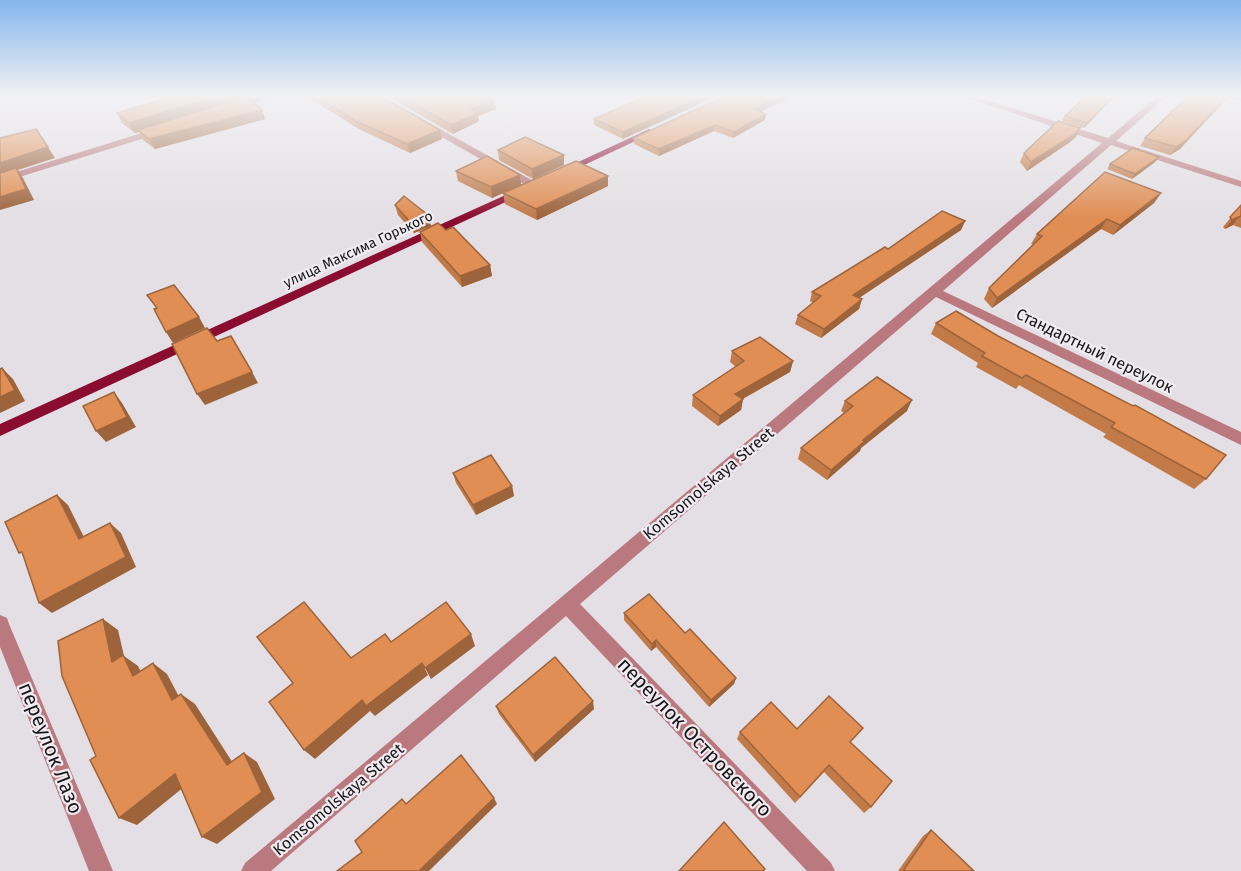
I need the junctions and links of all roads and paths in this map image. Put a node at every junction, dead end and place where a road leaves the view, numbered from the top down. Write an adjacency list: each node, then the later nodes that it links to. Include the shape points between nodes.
1 (140, 137): 7 (street)
2 (454, 137): 8 (street)
3 (640, 137): 8 (main road, улица Максима Горького)
4 (1092, 137): 6 (street)
5 (1115, 137): 6 (street, Komsomolskaya Street)
6 (1109, 142): 9 (street); 10 (street, Komsomolskaya Street)
7 (0, 180)
8 (544, 180): 11 (main road, улица Максима Горького)
9 (1241, 184)
10 (934, 291): 12 (street, Стандартный переулок); 13 (street, Komsomolskaya Street)
11 (0, 430)
12 (1241, 439)
13 (567, 604): 16 (street, Komsomolskaya Street); 17 (street, переулок Островского)
14 (0, 624): 15 (street, переулок Лазо)
15 (101, 871)
16 (254, 871)
17 (823, 871)

